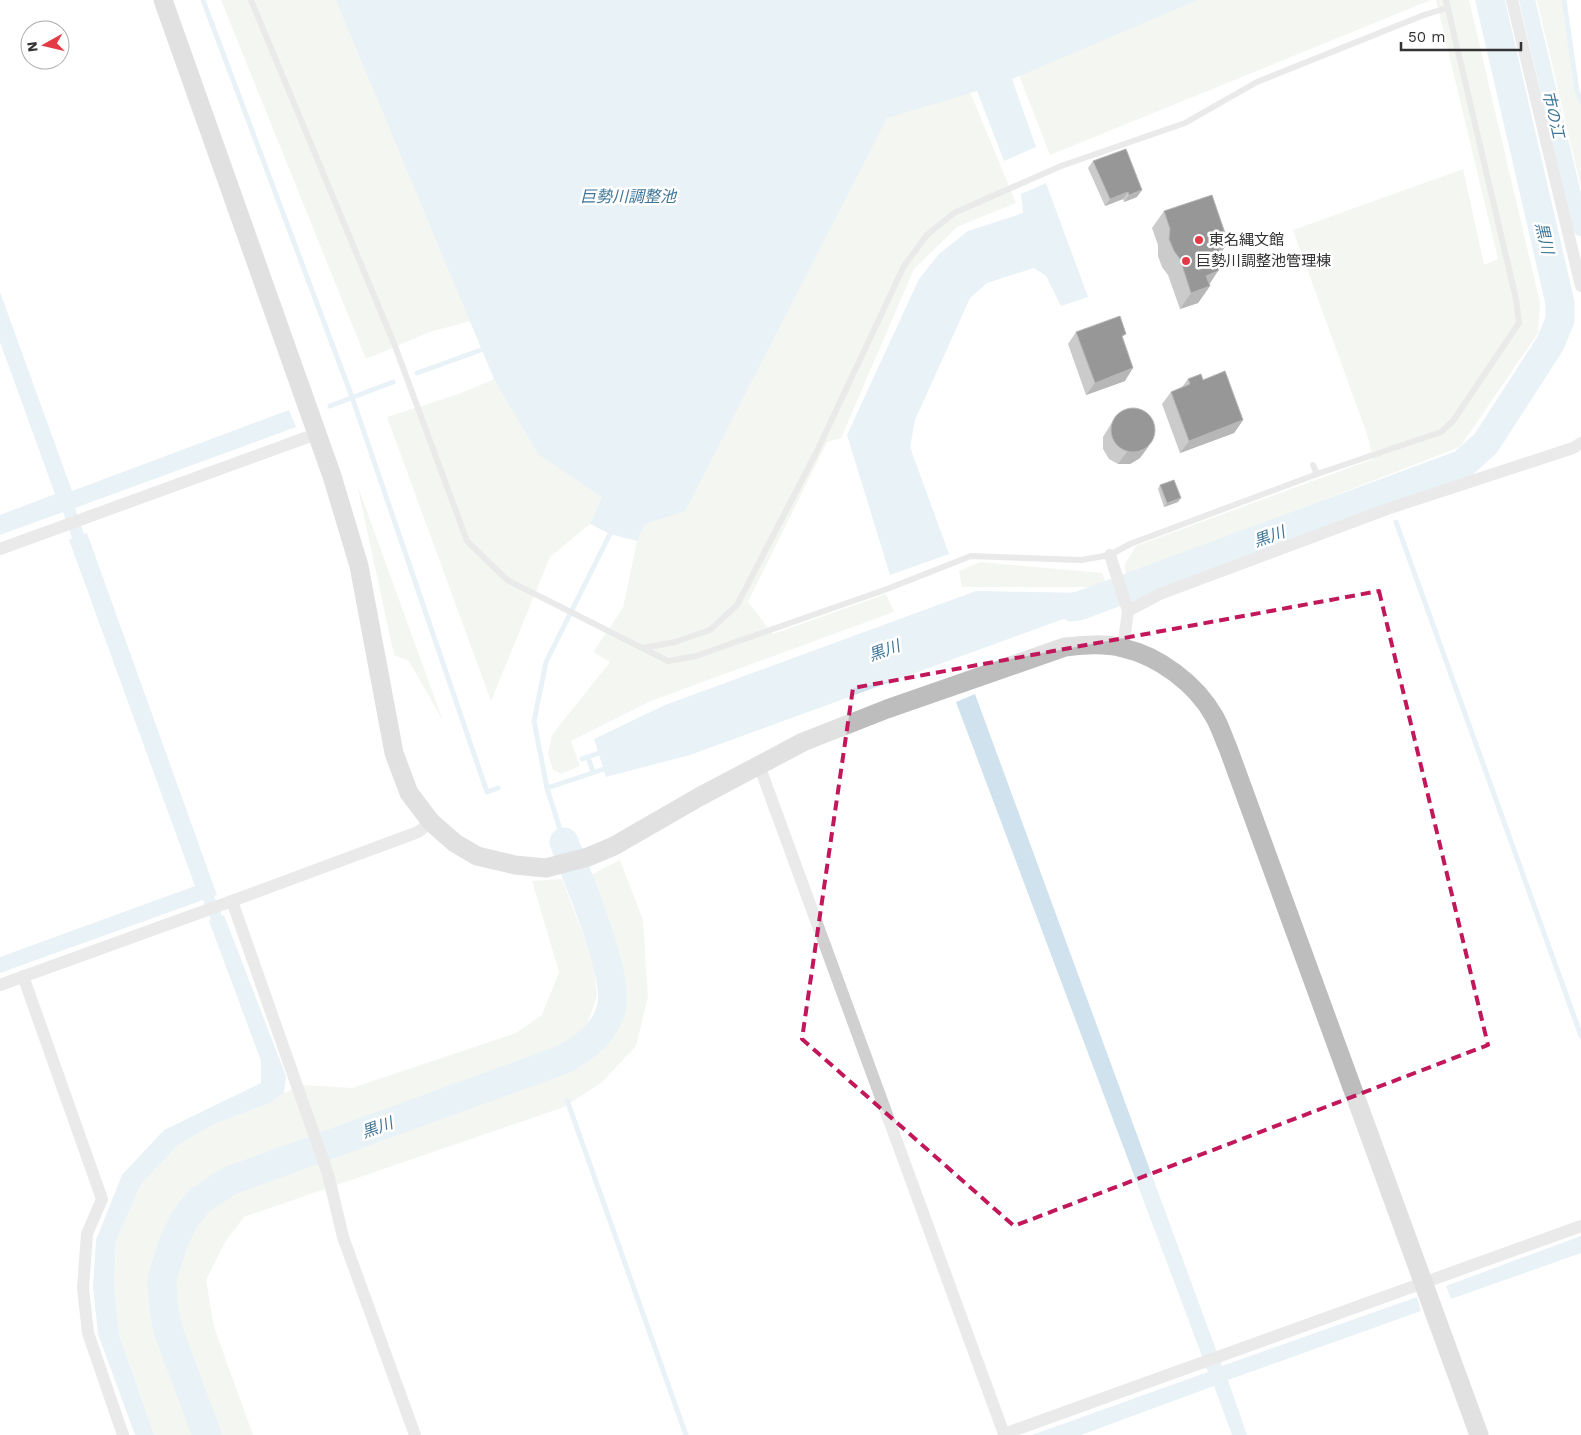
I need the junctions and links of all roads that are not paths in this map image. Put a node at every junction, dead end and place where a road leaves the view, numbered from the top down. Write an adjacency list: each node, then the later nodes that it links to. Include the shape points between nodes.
1 (163, 0): 7 (street)
2 (251, 0): 14 (lane, via 395,346 467,541 507,580)
3 (1446, 0): 5 (lane)
4 (1512, 0): 6 (street)
5 (1447, 8): 10 (lane, via 1519,323 1453,421 1441,432); 14 (lane, via 1265,79 1185,124 1061,166 954,213 927,235 904,266 817,451 737,605 710,630 675,642)
6 (1581, 286)
7 (316, 434): 11 (street); 17 (street, via 359,566 394,753 409,793)
8 (1581, 443): 13 (street, via 1393,507 1160,594)
9 (1313, 465): 10 (lane)
10 (1317, 474): 12 (lane, via 1130,544)
11 (0, 549)
12 (1110, 555): 13 (street); 14 (lane, via 1081,560 971,556 696,656 668,661)
13 (1128, 611): 15 (street)
14 (643, 648)
15 (1123, 648): 16 (street, via 1065,647 887,709 803,742); 22 (street, via 1157,661 1175,673 1197,692 1214,716 1265,846)
16 (759, 765): 17 (street, via 614,846 546,868 477,856 455,843); 25 (street)
17 (431, 822): 18 (street, via 418,832)
18 (228, 903): 19 (street); 24 (street, via 312,1124 343,1237)
19 (23, 976): 20 (street); 23 (street, via 102,1199 87,1234 83,1288 88,1333)
20 (0, 984)
21 (1581, 1226): 22 (street)
22 (1423, 1282): 25 (street); 26 (street)
23 (123, 1435)
24 (415, 1435)
25 (1003, 1435)
26 (1479, 1435)

